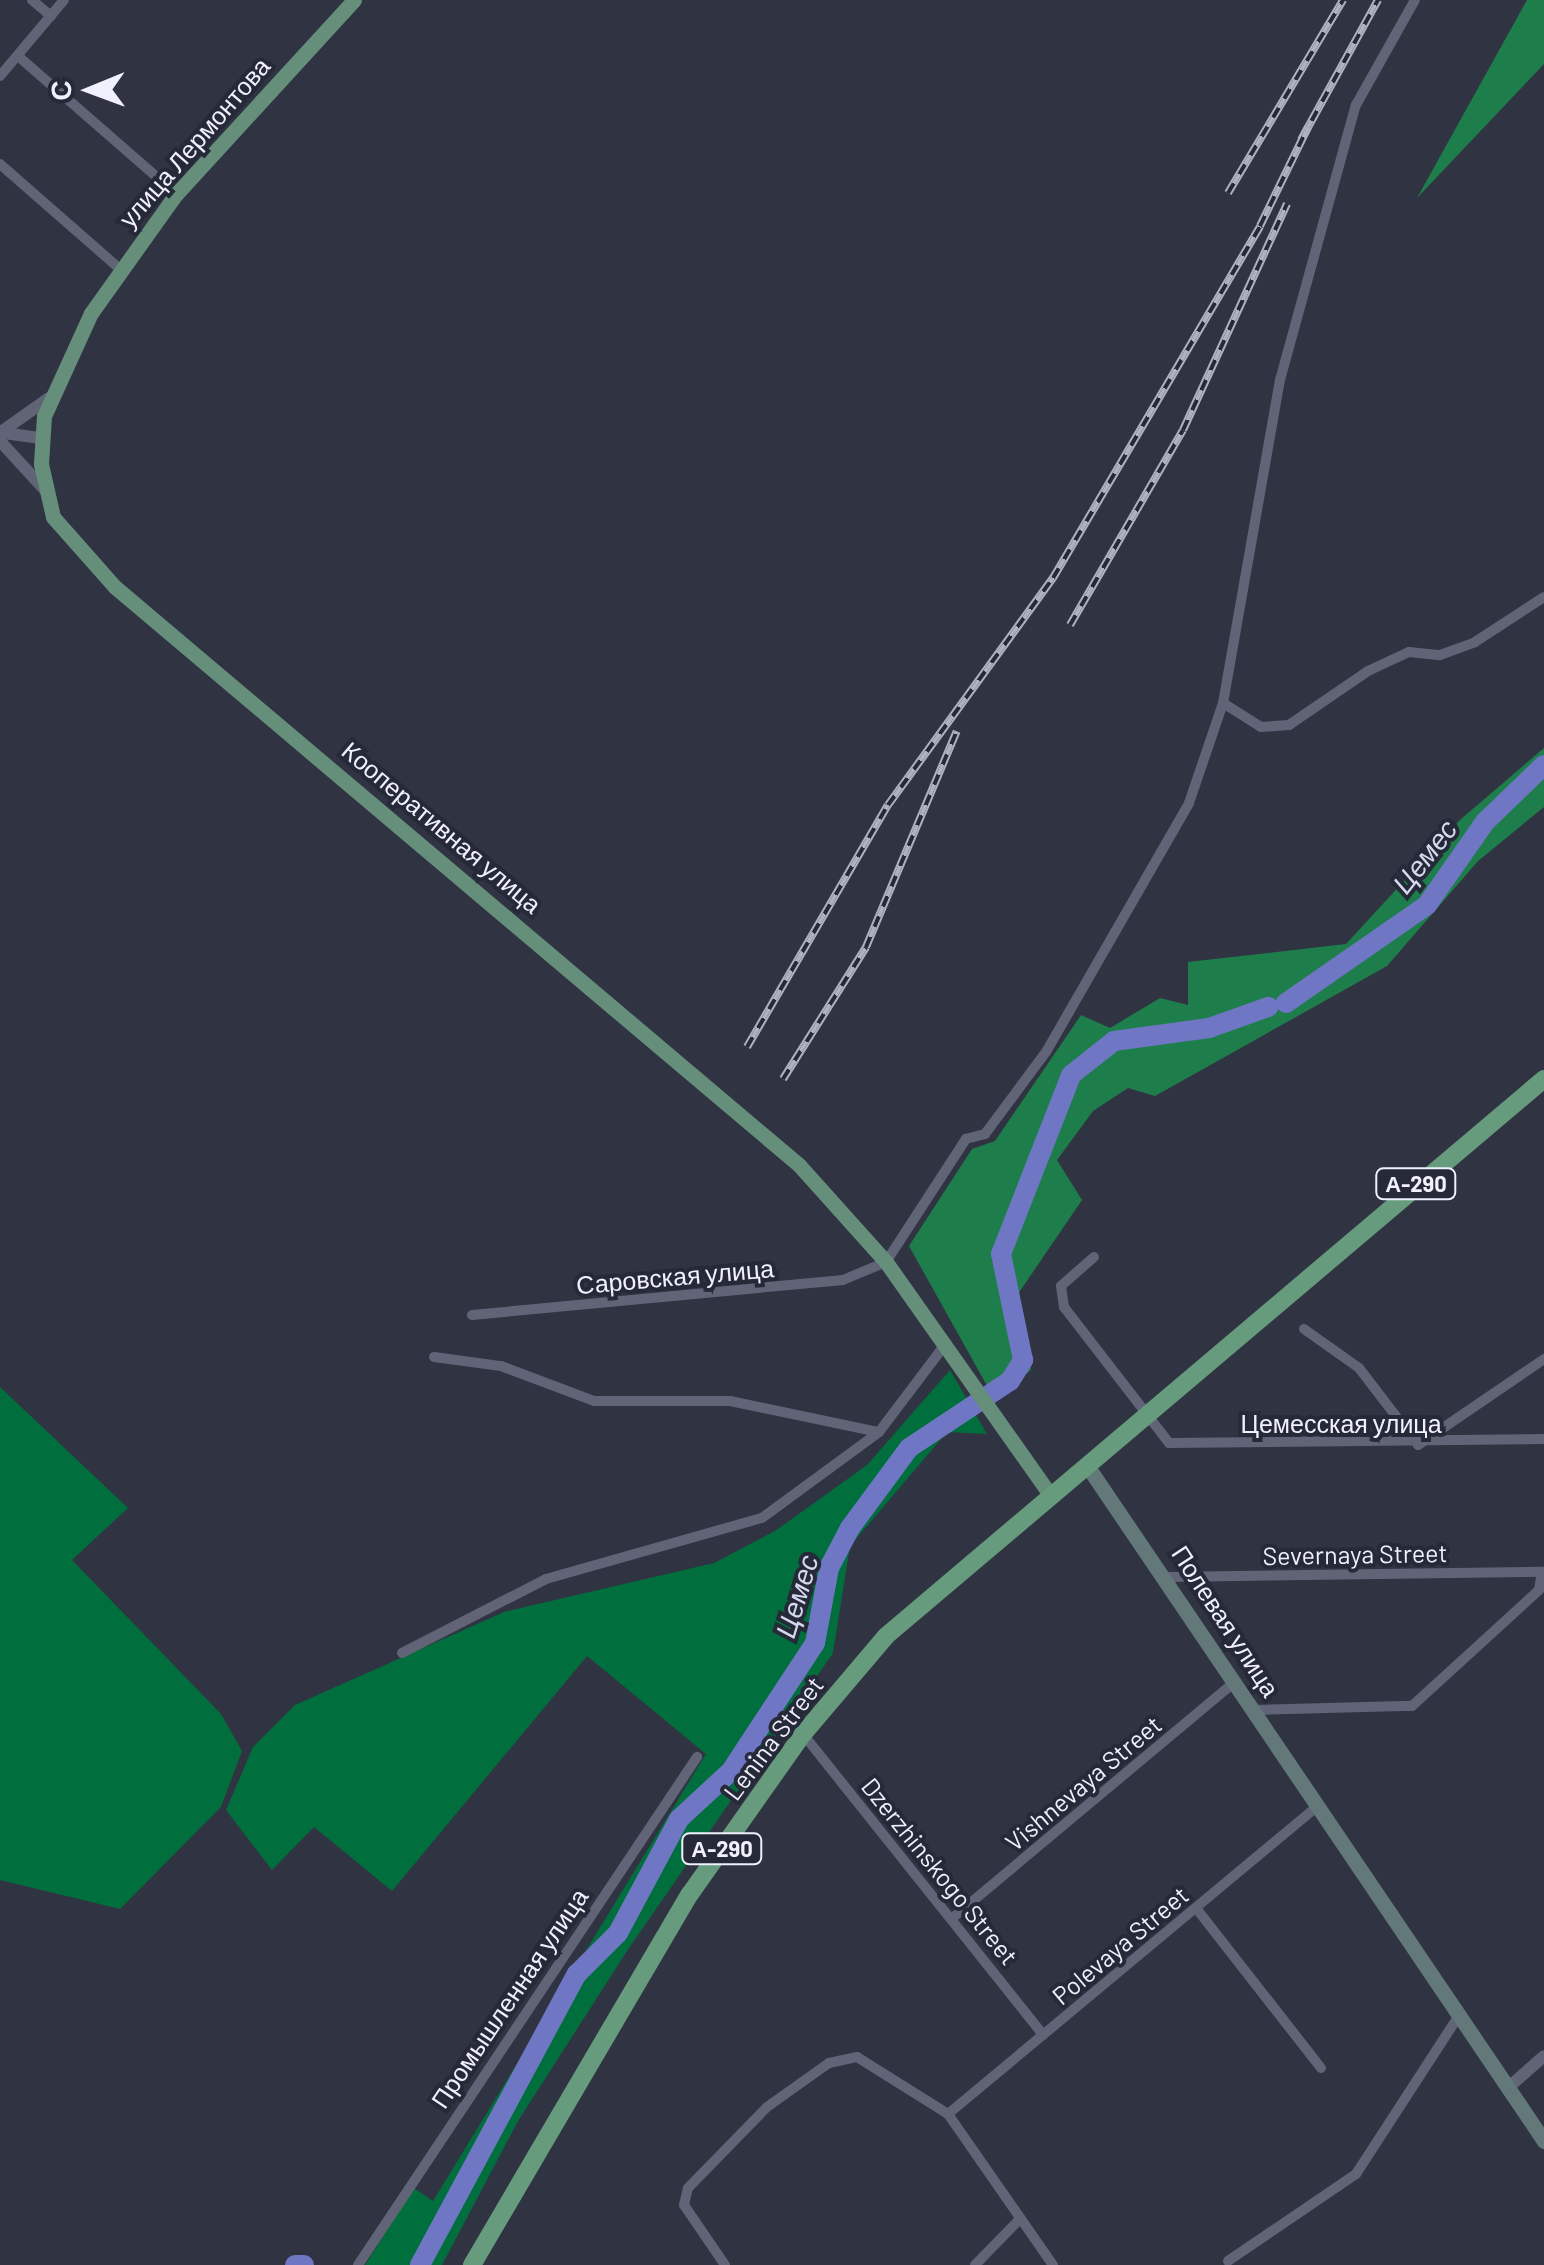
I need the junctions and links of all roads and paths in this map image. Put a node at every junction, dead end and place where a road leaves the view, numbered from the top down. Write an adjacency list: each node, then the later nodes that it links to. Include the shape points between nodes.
1 (32, 0): 5 (street)
2 (64, 0): 5 (street)
3 (354, 0): 9 (main road, улица Лермонтова)
4 (1415, 0): 17 (street, via 1356,105 1280,380)
5 (50, 16): 6 (street)
6 (18, 56): 7 (street); 9 (street)
7 (0, 76)
8 (0, 164): 10 (street)
9 (176, 194): 10 (main road, улица Лермонтова)
10 (120, 269): 11 (main road, улица Лермонтова)
11 (49, 398): 12 (street); 13 (main road, улица Лермонтова)
12 (1, 432): 13 (street)
13 (41, 438): 15 (main road, Кооперативная улица)
14 (0, 441): 15 (street)
15 (44, 490): 20 (main road, Кооперативная улица, via 84,560 799,1164)
16 (1544, 597): 17 (street, via 1474,642 1440,655 1409,652 1368,671 1289,725 1262,727)
17 (1223, 703): 20 (street, via 1189,803 1046,1052 984,1134 966,1139)
18 (1544, 1079): 26 (highway, А-290)
19 (1094, 1257): 26 (street, via 1061,1286 1064,1307)
20 (882, 1263): 21 (street, Саровская улица, via 842,1280); 23 (main road, Кооперативная улица)
21 (472, 1315)
22 (1304, 1329): 29 (street, via 1359,1368)
23 (944, 1346): 27 (street); 31 (main road, Кооперативная улица)
24 (434, 1356): 27 (street, via 501,1366 594,1401 730,1402)
25 (1544, 1359): 29 (street)
26 (1150, 1418): 29 (street, Цемесская улица, via 1169,1443); 30 (highway, А-290)
27 (879, 1432): 34 (street, via 762,1518 496,1598)
28 (1544, 1439): 29 (street, Цемесская улица)
29 (1418, 1445)
30 (1088, 1467): 31 (highway, Lenina Street); 33 (main road, Полевая улица)
31 (1051, 1496): 37 (highway, Lenina Street / А-290, via 886,1636)
32 (1543, 1572): 33 (street, Severnaya Street); 36 (street, via 1538,1590 1412,1706)
33 (1168, 1577): 35 (main road, Полевая улица)
34 (402, 1653)
35 (1236, 1681): 36 (main road, Полевая улица); 41 (street, Vishnevaya Street)
36 (1254, 1710): 39 (main road, Полевая улица)
37 (803, 1734): 41 (street, Dzerzhinskogo Street); 52 (highway, Lenina Street / А-290, via 603,2030)
38 (697, 1756): 51 (street, Промышленная улица)
39 (1316, 1806): 40 (street, Polevaya Street); 42 (main road, Полевая улица)
40 (1196, 1908): 43 (street, Polevaya Street); 45 (street)
41 (956, 1915): 43 (street, Dzerzhinskogo Street)
42 (1460, 2014): 46 (main road, Полевая улица); 50 (street, via 1356,2174)
43 (1043, 2035): 47 (street, Polevaya Street)
44 (1544, 2056): 46 (street)
45 (1320, 2068)
46 (1510, 2086): 48 (main road, Полевая улица)
47 (948, 2114): 49 (street); 53 (street, via 872,2060 829,2064 768,2107 688,2188 684,2205)
48 (1544, 2141)
49 (1018, 2222): 54 (street); 55 (street)
50 (1228, 2261)
51 (358, 2265)
52 (472, 2265)
53 (724, 2265)
54 (975, 2265)
55 (1052, 2265)

